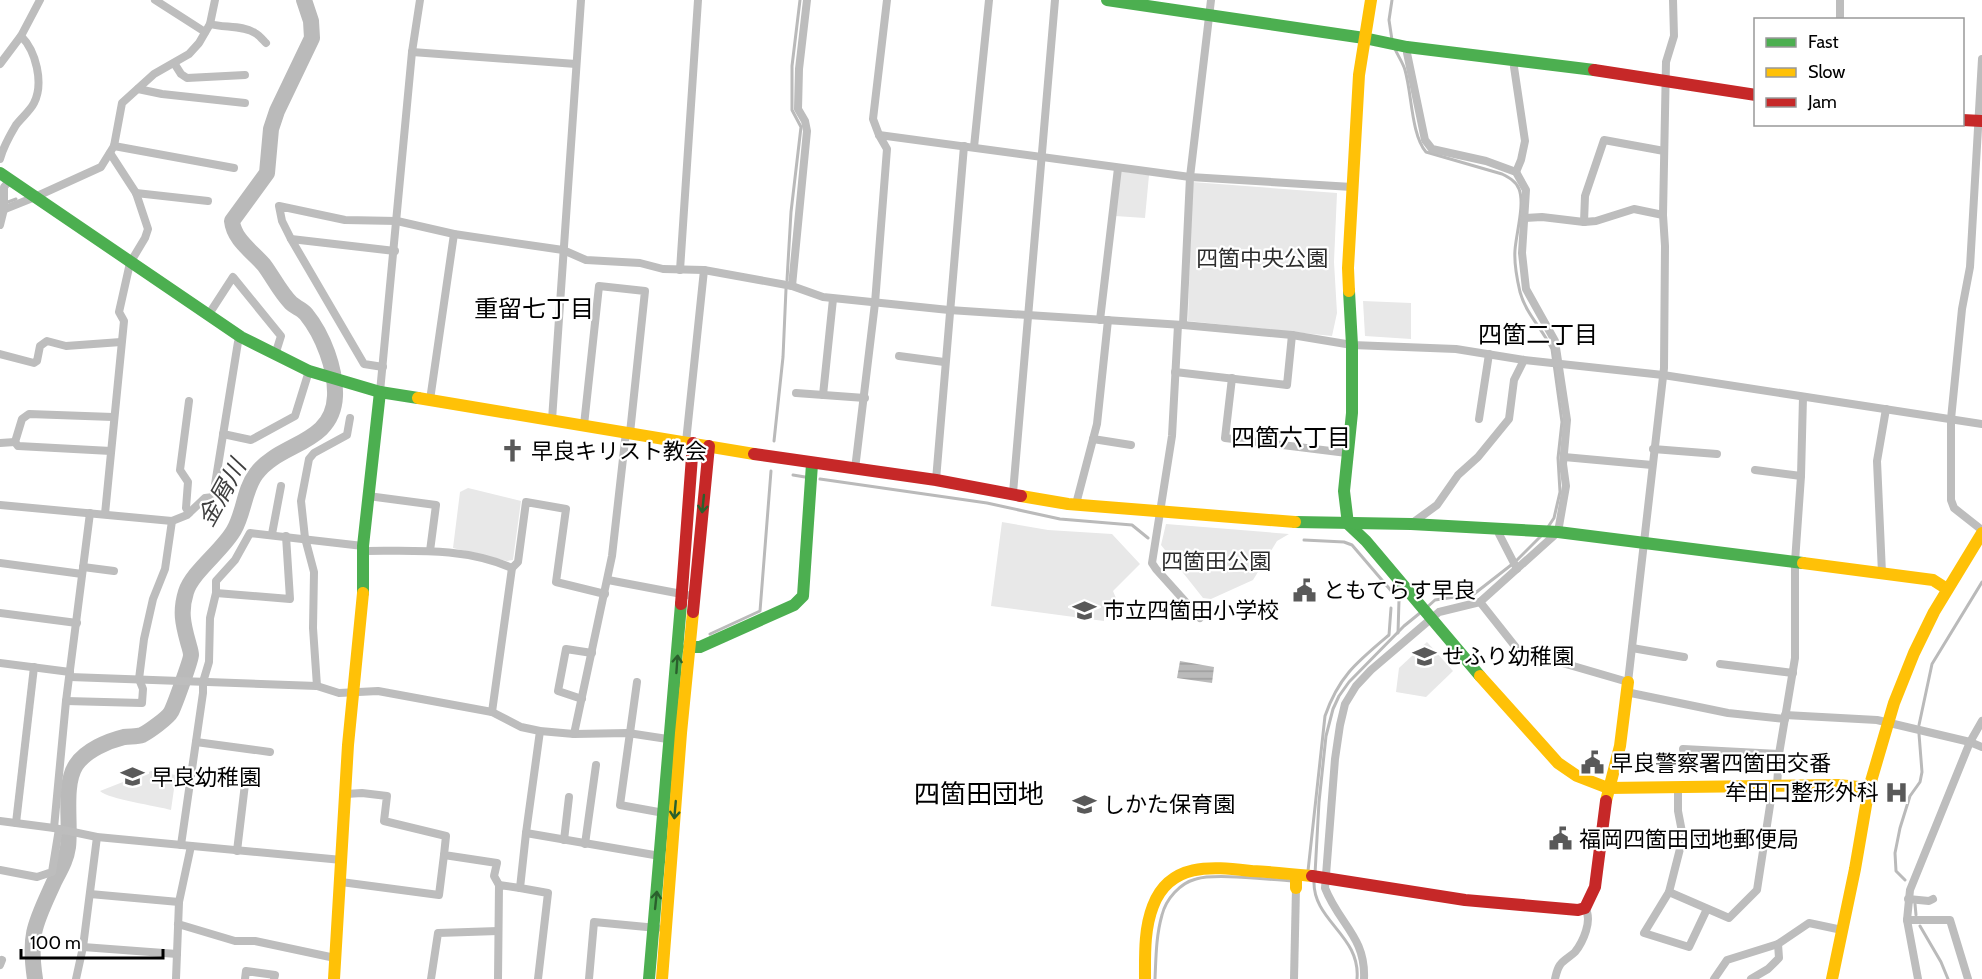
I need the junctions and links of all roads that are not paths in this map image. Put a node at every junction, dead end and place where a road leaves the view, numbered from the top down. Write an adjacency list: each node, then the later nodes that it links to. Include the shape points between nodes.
1 (40, 0): 19 (street)
2 (155, 0): 18 (street)
3 (215, 0): 18 (street)
4 (420, 0): 23 (street)
5 (581, 0): 27 (street)
6 (698, 0): 63 (street)
7 (807, 0): 65 (street, via 798,109 807,131)
8 (887, 0): 36 (street, via 873,119)
9 (989, 0): 38 (street)
10 (1055, 0): 42 (street)
11 (1107, 0): 16 (street)
12 (1211, 0): 16 (street)
13 (1371, 0): 20 (street)
14 (1673, 0): 30 (street, via 1674,36 1666,62)
15 (1840, 0): 17 (street)
16 (1209, 15): 20 (street); 47 (street)
17 (1840, 18)
18 (208, 28): 21 (street, via 247,30); 26 (street, via 189,54)
19 (21, 36): 28 (street); 41 (street, via 37,64 37,93)
20 (1364, 38): 22 (street); 48 (street)
21 (266, 43)
22 (1403, 46): 25 (street); 45 (street, via 1425,140 1432,149)
23 (412, 52): 27 (street); 55 (street)
24 (1982, 59): 35 (street)
25 (1516, 61): 30 (street); 45 (street, via 1525,141)
26 (174, 63): 29 (street, via 187,78); 31 (street, via 153,74)
27 (576, 63): 60 (street)
28 (0, 64)
29 (244, 75)
30 (1666, 81): 32 (street); 40 (street)
31 (138, 89): 33 (street); 39 (street, via 122,103)
32 (1754, 95)
33 (245, 103)
34 (1964, 120): 35 (street)
35 (1980, 121): 100 (street, via 1970,267 1962,309)
36 (879, 135): 37 (street); 67 (street, via 887,149)
37 (964, 146): 38 (street); 68 (street)
38 (974, 147): 42 (street)
39 (112, 150): 43 (street); 49 (street); 50 (street, via 101,167)
40 (1664, 151): 53 (street); 56 (street, via 1604,140 1585,196)
41 (1, 154)
42 (1042, 158): 44 (street); 70 (street)
43 (234, 168)
44 (1118, 168): 47 (street); 71 (street)
45 (1516, 172): 54 (street, via 1526,190)
46 (5, 177): 50 (street); 52 (street)
47 (1190, 177): 48 (street); 72 (street)
48 (1352, 187): 76 (street, via 1348,268)
49 (136, 193): 51 (street); 62 (street, via 148,229)
50 (35, 197): 52 (street); 62 (street)
51 (208, 201)
52 (2, 210): 57 (street)
53 (1663, 215): 56 (street, via 1634,209); 87 (street)
54 (1525, 218): 56 (street); 83 (street, via 1522,253 1527,289 1556,341)
55 (397, 221): 58 (street); 59 (street, via 345,220 279,206); 61 (street)
56 (1584, 222)
57 (0, 225)
58 (454, 234): 60 (street); 94 (street)
59 (291, 239): 61 (street); 84 (street, via 364,364)
60 (563, 250): 63 (street, via 586,260); 101 (street)
61 (395, 251): 84 (street)
62 (130, 263): 69 (street); 75 (street, via 119,312 124,321)
63 (680, 270): 64 (street)
64 (704, 270): 65 (street); 109 (street)
65 (792, 286): 66 (street)
66 (833, 299): 67 (street); 91 (street)
67 (875, 303): 68 (street); 93 (street)
68 (950, 310): 70 (street); 82 (street)
69 (209, 314): 74 (street); 79 (street, via 233,277 281,336)
70 (1027, 315): 71 (street); 124 (street)
71 (1104, 320): 72 (street); 106 (street)
72 (1181, 325): 73 (street); 86 (street)
73 (1292, 335): 76 (street); 88 (street, via 1287,385)
74 (241, 337): 79 (street); 105 (street)
75 (121, 342): 77 (street, via 66,346 47,341 40,346 34,363); 97 (street)
76 (1352, 345): 78 (street); 114 (street, via 1352,413)
77 (0, 354)
78 (1489, 354): 81 (street); 99 (street)
79 (275, 355): 85 (street)
80 (899, 356): 82 (street)
81 (1524, 360): 83 (street); 134 (street, via 1514,380 1509,419 1458,475 1437,505)
82 (944, 362): 122 (street)
83 (1558, 363): 87 (street); 116 (street, via 1566,420)
84 (383, 367): 89 (street)
85 (309, 371): 89 (street); 105 (street, via 295,416 251,440)
86 (1175, 372): 88 (street); 128 (street, via 1172,436)
87 (1663, 375): 92 (street); 112 (street)
88 (1232, 378): 114 (street, via 1225,438)
89 (380, 393): 94 (street); 125 (street)
90 (796, 393): 91 (street)
91 (823, 395): 93 (street)
92 (1803, 397): 96 (street); 121 (street)
93 (865, 398): 119 (street)
94 (430, 400): 101 (street)
95 (189, 401): 130 (street, via 180,470 188,482)
96 (1886, 409): 100 (street); 150 (street, via 1877,461)
97 (113, 417): 107 (street, via 29,414 22,419); 113 (street)
98 (350, 418): 140 (street, via 347,435 309,459 301,501)
99 (1479, 418)
100 (1952, 419): 102 (street); 137 (street, via 1951,500 1954,508)
101 (552, 420): 103 (street)
102 (1982, 424)
103 (584, 425): 104 (street); 104 (street, via 599,286 645,291)
104 (628, 432): 109 (street); 151 (street)
105 (223, 434): 130 (street, via 213,497 206,498)
106 (1093, 439): 110 (street); 126 (street)
107 (15, 441): 108 (street); 113 (street, via 18,446)
108 (0, 442)
109 (689, 443): 111 (street); 155 (street)
110 (1131, 445)
111 (709, 446): 117 (street); 155 (street, one-way to 155)
112 (1653, 449): 115 (street); 118 (street)
113 (111, 451): 131 (street)
114 (1347, 453): 133 (street, via 1344,490)
115 (1717, 454)
116 (1563, 457): 118 (street); 136 (street, via 1566,486)
117 (812, 464): 119 (street); 161 (street, via 803,596 794,605 700,647)
118 (1652, 465): 141 (street)
119 (855, 469): 122 (street)
120 (1755, 470): 121 (street)
121 (1801, 476): 144 (street)
122 (936, 480): 124 (street)
123 (281, 486): 138 (street)
124 (1013, 494): 126 (street)
125 (368, 496): 142 (street); 143 (street, via 436,505)
126 (1076, 504): 128 (street)
127 (0, 505): 129 (street)
128 (1161, 511): 133 (street); 159 (street, via 1152,563)
129 (90, 513): 131 (street); 148 (street)
130 (189, 513): 132 (street)
131 (105, 514): 132 (street)
132 (172, 521): 170 (street, via 165,569 144,639)
133 (1348, 524): 134 (street); 158 (street)
134 (1411, 524): 135 (street)
135 (1499, 529): 136 (street); 147 (street)
136 (1556, 532): 141 (street); 147 (street)
137 (1982, 532): 152 (street)
138 (272, 534): 139 (street); 153 (street, via 250,533 235,560 216,581)
139 (286, 536): 140 (street); 153 (street, via 290,599)
140 (304, 538): 142 (street); 173 (street, via 314,572)
141 (1643, 543): 144 (street); 162 (street)
142 (363, 548): 143 (street); 175 (street, via 363,596)
143 (430, 551): 146 (street, via 458,552)
144 (1795, 562): 150 (street); 168 (street)
145 (0, 563): 148 (street)
146 (512, 568): 154 (street, via 518,562 526,502 566,509 556,582); 178 (street)
147 (1517, 569): 156 (street)
148 (82, 571): 149 (street); 160 (street)
149 (114, 571)
150 (1882, 573): 152 (street, via 1933,580)
151 (608, 580): 154 (street); 155 (street)
152 (1947, 589): 181 (street, via 1914,653)
153 (216, 594): 171 (street)
154 (605, 594): 163 (street)
155 (688, 595): 161 (street); 185 (street, one-way to 155)
156 (1480, 602): 158 (street); 174 (street, via 1518,650)
157 (0, 613): 160 (street)
158 (1428, 617): 195 (street, via 1565,771); 215 (street, via 1371,670 1345,704 1335,759)
159 (1200, 618)
160 (77, 623): 169 (street)
161 (689, 647): 185 (street)
162 (1632, 648): 164 (street); 174 (street)
163 (592, 653): 176 (street); 176 (street, via 566,649 558,691)
164 (1684, 657)
165 (0, 663): 167 (street)
166 (1720, 664): 168 (street)
167 (34, 668): 169 (street); 202 (street)
168 (1793, 673): 179 (street)
169 (70, 675): 170 (street); 177 (street)
170 (139, 679): 171 (street); 177 (street, via 142,703)
171 (203, 682): 173 (street); 186 (street)
172 (637, 682): 183 (street)
173 (317, 686): 175 (street)
174 (1627, 687): 179 (street, via 1728,713); 195 (street, via 1620,746)
175 (352, 693): 178 (street, via 378,691); 198 (street)
176 (582, 699): 184 (street)
177 (66, 701): 203 (street)
178 (492, 712): 182 (street, via 521,727)
179 (1785, 717): 181 (street); 191 (street)
180 (1982, 721): 187 (street)
181 (1887, 723): 187 (street); 197 (street)
182 (540, 731): 184 (street); 204 (street)
183 (628, 733): 184 (street); 185 (street); 200 (street, via 620,805)
184 (574, 734)
185 (676, 740): 200 (street); 230 (street, one-way to 230)
186 (196, 742): 190 (street); 208 (street)
187 (1970, 742): 188 (street); 222 (street, via 1913,878)
188 (1982, 747)
189 (1683, 749): 191 (street)
190 (270, 752)
191 (1779, 754): 194 (street)
192 (596, 765): 207 (street)
193 (245, 784): 209 (street)
194 (1775, 786): 196 (street); 197 (street); 226 (street, via 1757,890 1729,918)
195 (1608, 788): 196 (street); 225 (street, via 1595,886)
196 (1678, 788): 220 (street, via 1683,837)
197 (1869, 788): 231 (street)
198 (346, 794): 210 (street, via 387,796 384,821 446,836); 212 (street)
199 (569, 796): 206 (street)
200 (663, 813): 211 (street)
201 (0, 821): 202 (street)
202 (16, 823): 203 (street)
203 (58, 829): 205 (street); 213 (street, via 52,872 37,877)
204 (526, 833): 206 (street); 218 (street)
205 (97, 837): 208 (street); 221 (street)
206 (564, 840): 207 (street)
207 (585, 844): 211 (street)
208 (186, 846): 209 (street); 224 (street)
209 (237, 851): 212 (street)
210 (444, 855): 216 (street, via 439,895); 217 (street, via 497,863 494,876)
211 (660, 856): 229 (street, one-way to 211)
212 (342, 860): 216 (street)
213 (0, 870)
214 (1300, 875): 215 (street); 219 (street); 248 (street, via 1210,867 1177,875 1155,898 1146,942)
215 (1324, 877): 225 (street, via 1465,900); 250 (street, via 1329,898 1359,945 1365,962)
216 (341, 882): 236 (street)
217 (499, 885): 218 (street); 232 (street)
218 (520, 888): 244 (street, via 548,893)
219 (1296, 888): 249 (street)
220 (1668, 892): 226 (street); 226 (street, via 1644,933 1689,947)
221 (90, 894): 224 (street); 234 (street)
222 (1908, 899): 223 (street); 227 (street)
223 (1933, 899)
224 (179, 902): 228 (street)
225 (1585, 908): 251 (street, via 1588,925 1575,952 1560,965)
226 (1707, 909)
227 (1907, 920): 255 (street); 256 (street, via 1950,920)
228 (178, 924): 235 (street); 236 (street, via 235,940)
229 (653, 928): 230 (street); 245 (street, via 594,922); 246 (street)
230 (667, 929): 247 (street)
231 (1842, 930): 233 (street, via 1809,922); 254 (street)
232 (498, 931): 242 (street, via 438,933); 243 (street)
233 (1778, 944): 252 (street, via 1727,960); 253 (street, via 1779,958)
234 (83, 947): 235 (street); 237 (street)
235 (177, 954): 238 (street)
236 (335, 958): 241 (street)
237 (76, 979)
238 (176, 979)
239 (244, 979): 240 (street, via 246,971 275,975)
240 (274, 979)
241 (334, 979)
242 (431, 979)
243 (498, 979)
244 (538, 979)
245 (589, 979)
246 (649, 979)
247 (662, 979)
248 (1145, 979)
249 (1294, 979)
250 (1364, 979)
251 (1555, 979)
252 (1714, 979)
253 (1751, 979)
254 (1832, 979)
255 (1918, 979)
256 (1968, 979)

